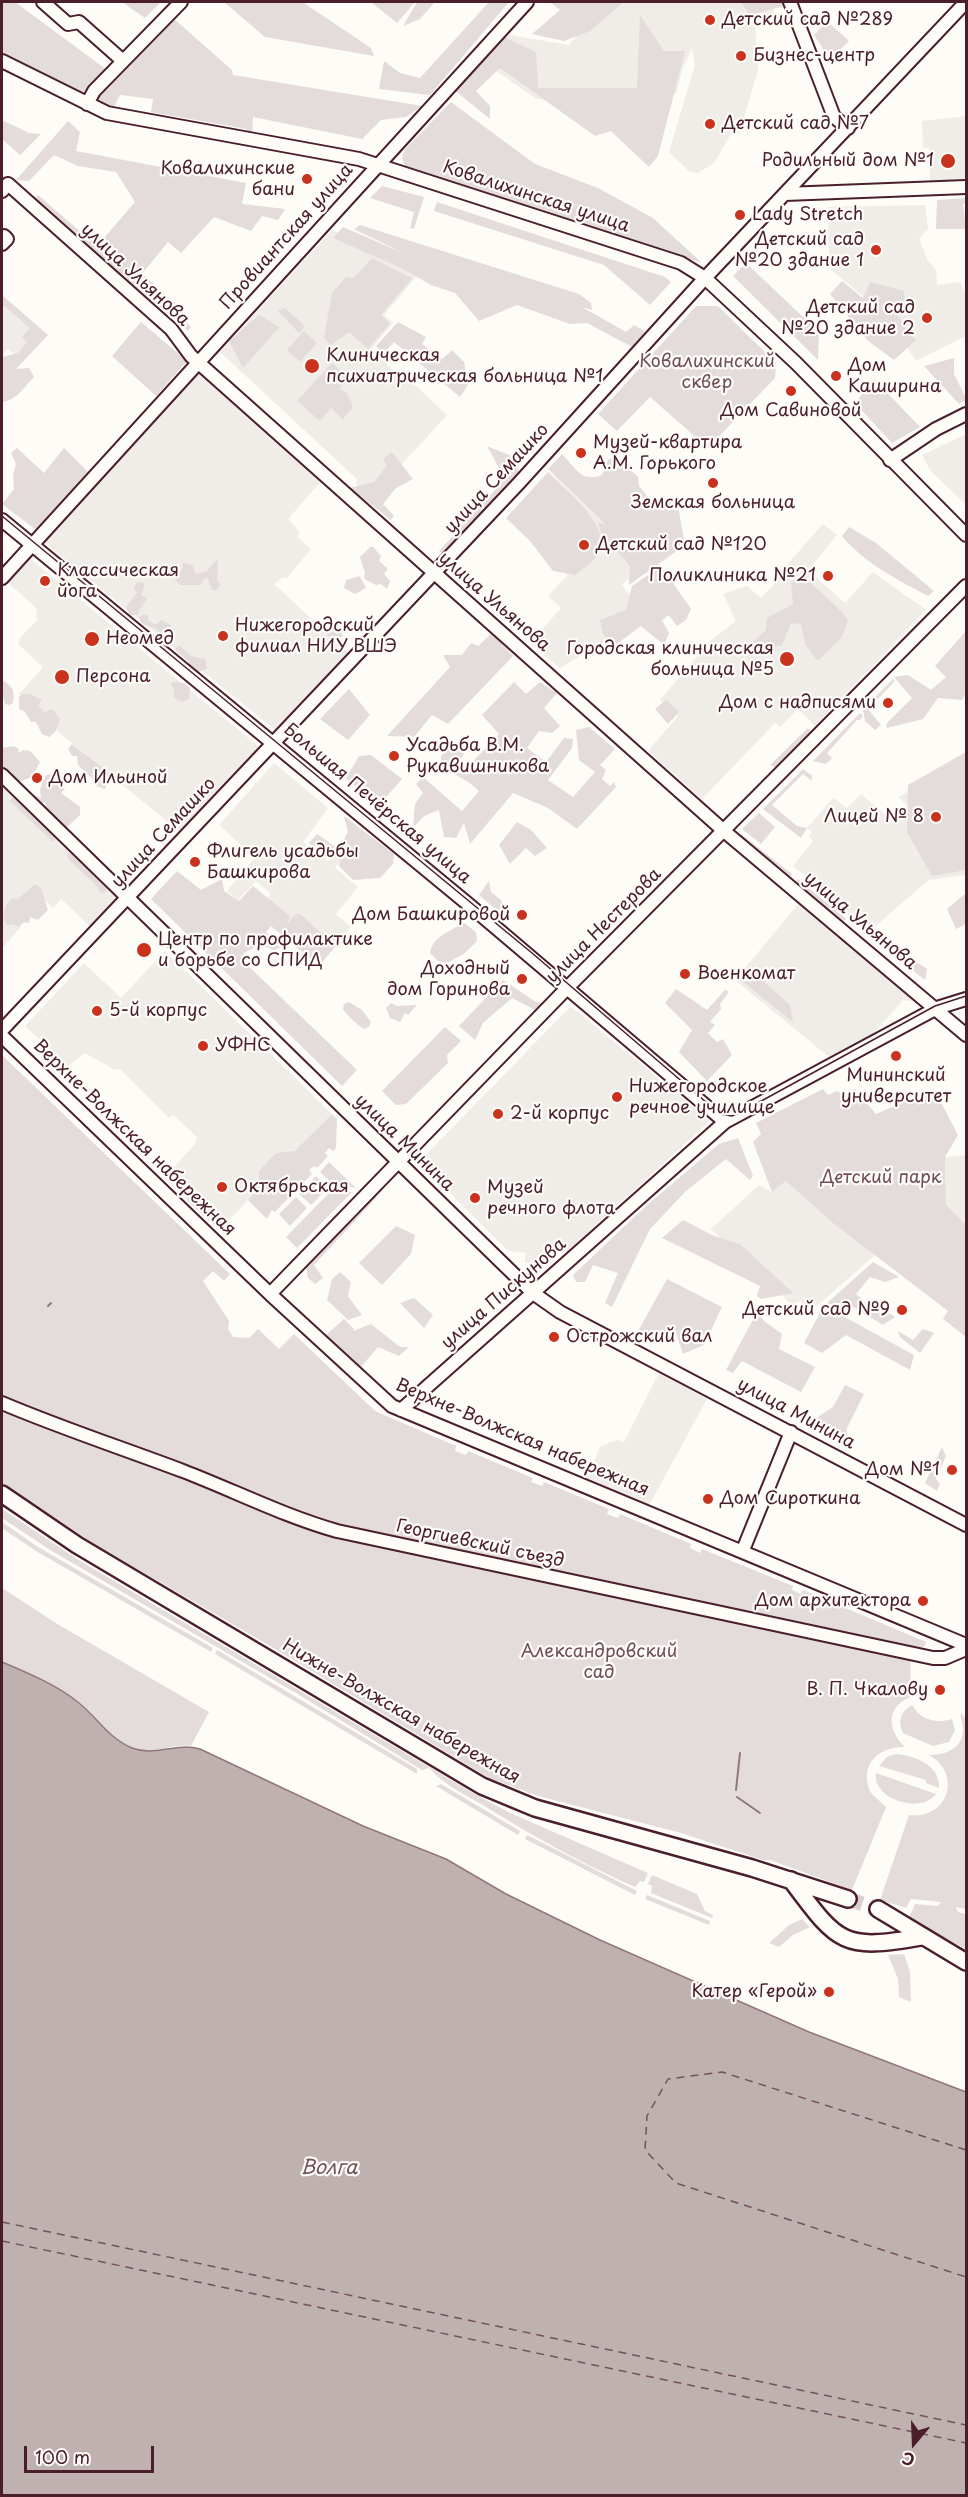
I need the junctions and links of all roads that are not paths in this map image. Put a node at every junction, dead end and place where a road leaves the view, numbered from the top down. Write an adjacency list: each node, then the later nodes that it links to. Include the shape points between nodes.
1 (43, 2): 7 (street, via 68,24 79,22)
2 (181, 2): 7 (street)
3 (527, 2): 10 (street, Провиантская улица, via 437,103)
4 (790, 2): 9 (street, via 834,117)
5 (966, 2): 9 (street, улица Семашко)
6 (2, 61): 8 (street, Ковалихинская улица)
7 (123, 61): 8 (street)
8 (87, 104): 10 (street, Ковалихинская улица, via 107,113)
9 (848, 128): 13 (street, улица Семашко)
10 (376, 164): 14 (street, Ковалихинская улица, via 681,263); 15 (street, Провиантская улица)
11 (5, 187): 15 (street, улица Ульянова, via 171,329)
12 (966, 188): 13 (street)
13 (785, 194): 14 (street, улица Семашко)
14 (705, 278): 17 (street, Ковалихинская улица); 21 (street, улица Семашко)
15 (199, 363): 20 (street, Провиантская улица); 21 (street, улица Ульянова)
16 (966, 414): 17 (street)
17 (890, 460): 19 (street, Ковалихинская улица)
18 (2, 520): 20 (street, Большая Печёрская улица)
19 (966, 535)
20 (32, 545): 22 (street, Провиантская улица); 24 (street, Большая Печёрская улица)
21 (433, 573): 24 (street, улица Семашко); 26 (street, улица Ульянова)
22 (2, 578)
23 (966, 586): 26 (street, улица Нестерова)
24 (274, 742): 27 (street, улица Семашко); 28 (street, Большая Печёрская улица)
25 (2, 775): 27 (street, улица Минина)
26 (724, 831): 28 (street, улица Нестерова); 30 (street, улица Ульянова)
27 (128, 897): 31 (street, улица Семашко); 35 (street, улица Минина)
28 (568, 987): 34 (street, Большая Печёрская улица); 35 (street, улица Нестерова)
29 (966, 999): 30 (street, улица Пискунова)
30 (937, 1008): 32 (street, улица Ульянова); 34 (street, улица Пискунова)
31 (2, 1030)
32 (966, 1035)
33 (2, 1036): 37 (street, Верхне-Волжская набережная)
34 (725, 1122): 36 (street, улица Пискунова)
35 (399, 1163): 36 (street, улица Минина); 37 (street, улица Нестерова)
36 (533, 1293): 39 (street, улица Пискунова); 40 (street, улица Минина)
37 (270, 1294): 39 (street, Верхне-Волжская набережная, via 384,1401)
38 (2, 1403): 44 (street, Георгиевский съезд, via 337,1532 933,1658 945,1658)
39 (401, 1410): 43 (street, Верхне-Волжская набережная)
40 (790, 1432): 42 (street, улица Минина); 43 (street)
41 (2, 1494): 45 (main road, Нижне-Волжская набережная, via 77,1545 482,1786 535,1808)
42 (966, 1525)
43 (743, 1550): 44 (street, Верхне-Волжская набережная)
44 (966, 1647)
45 (791, 1880): 46 (main road, Нижне-Волжская набережная); 48 (main road, via 825,1923 850,1941 873,1944)
46 (848, 1899)
47 (878, 1909): 48 (main road)
48 (921, 1937): 49 (main road)
49 (966, 1962)

